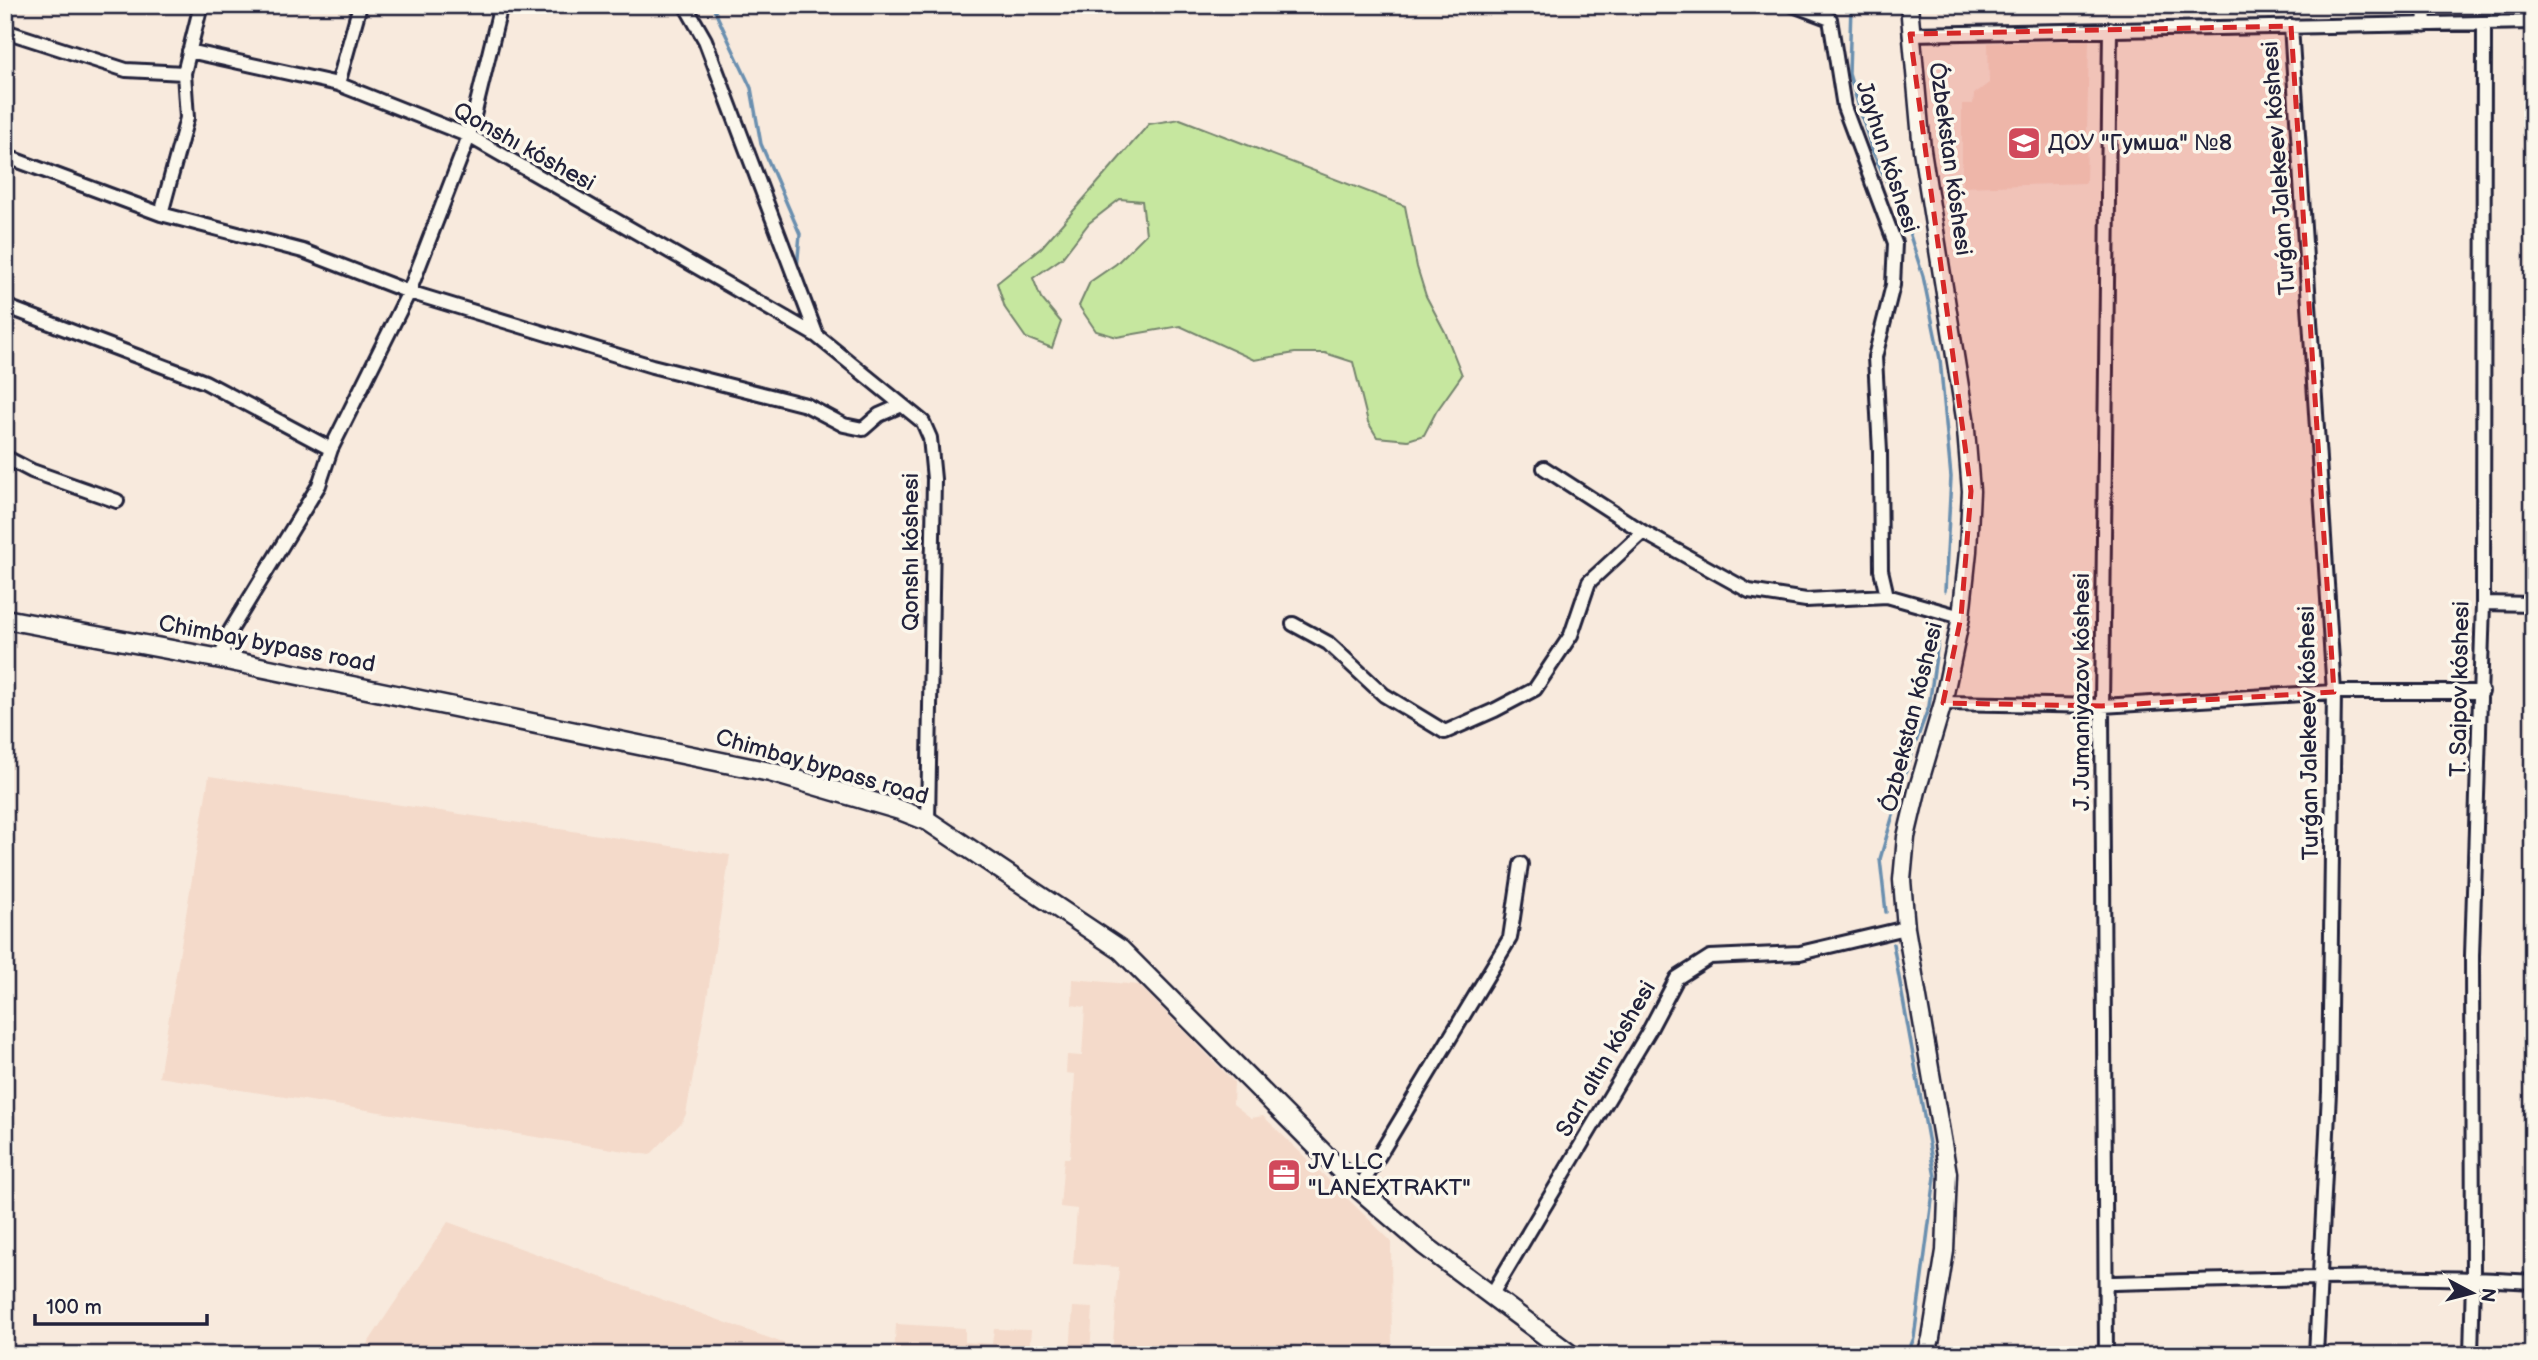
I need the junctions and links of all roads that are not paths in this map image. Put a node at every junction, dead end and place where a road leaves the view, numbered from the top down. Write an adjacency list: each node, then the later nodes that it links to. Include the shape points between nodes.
1 (201, 5): 15 (street)
2 (360, 5): 17 (street)
3 (501, 5): 18 (street)
4 (685, 5): 23 (street, via 705,40)
5 (1793, 5): 30 (street, Jayhun kóshesi, via 1830,19 1844,107 1895,243 1893,285 1875,357 1881,570)
6 (1909, 5): 14 (street, Ózbekstan kóshesi)
7 (2424, 5): 10 (street)
8 (2533, 22): 9 (street)
9 (2484, 24): 10 (street); 31 (street, T. Saipov kóshesi)
10 (2425, 25): 11 (street)
11 (2291, 26): 12 (street); 37 (street, Turǵan Jalekeev kóshesi)
12 (2110, 29): 14 (street); 40 (street, J. Jumaniyazov kóshesi)
13 (5, 31): 16 (street, via 126,69)
14 (1910, 34): 33 (street, Ózbekstan kóshesi, via 1922,150 1965,418 1971,491)
15 (189, 51): 16 (street); 17 (street, Qonshı kóshesi)
16 (184, 73): 20 (street, via 187,118)
17 (338, 84): 18 (street, Qonshı kóshesi)
18 (469, 136): 21 (street); 23 (street, Qonshı kóshesi)
19 (5, 156): 20 (street)
20 (162, 214): 21 (street, via 303,251)
21 (409, 292): 24 (street, via 652,366 806,405 844,425 863,429 879,415); 25 (street)
22 (5, 306): 25 (street, via 205,382)
23 (817, 336): 24 (street, Qonshı kóshesi)
24 (902, 405): 41 (street, Qonshı kóshesi, via 923,422 930,439 934,479)
25 (331, 449): 36 (street, via 319,485 228,636)
26 (5, 457): 28 (street)
27 (1544, 468): 29 (street)
28 (117, 501)
29 (1643, 532): 30 (street, via 1749,592 1806,600); 35 (street, via 1589,582 1571,635 1535,689 1445,732 1384,695 1328,643)
30 (1887, 596): 33 (street)
31 (2483, 603): 32 (street); 38 (street, T. Saipov kóshesi)
32 (2533, 604)
33 (1961, 617): 39 (street, Ózbekstan kóshesi)
34 (5, 619): 36 (main road, Chimbay bypass road)
35 (1293, 624)
36 (220, 659): 41 (main road, Chimbay bypass road, via 770,772)
37 (2334, 692): 38 (street); 40 (street); 45 (street, Turǵan Jalekeev kóshesi, via 2329,1092)
38 (2482, 692): 46 (street, T. Saipov kóshesi, via 2472,956)
39 (1943, 703): 40 (street); 43 (street, Ózbekstan kóshesi, via 1906,837 1902,880)
40 (2102, 706): 48 (street, J. Jumaniyazov kóshesi)
41 (928, 821): 44 (main road, Chimbay bypass road, via 1121,950)
42 (1521, 864): 44 (street, via 1510,938)
43 (1906, 928): 49 (street, Sarı altın kóshesi, via 1800,953 1710,957 1677,978); 51 (street, Ózbekstan kóshesi, via 1948,1173 1945,1251)
44 (1359, 1189): 49 (main road, Chimbay bypass road, via 1424,1245)
45 (2320, 1279): 46 (street); 48 (street); 53 (street, Turǵan Jalekeev kóshesi)
46 (2473, 1279): 47 (street); 54 (street, T. Saipov kóshesi)
47 (2533, 1282)
48 (2107, 1283): 52 (street, J. Jumaniyazov kóshesi)
49 (1492, 1294): 50 (main road, Chimbay bypass road)
50 (1571, 1355)
51 (1926, 1355)
52 (2106, 1355)
53 (2316, 1355)
54 (2471, 1355)

